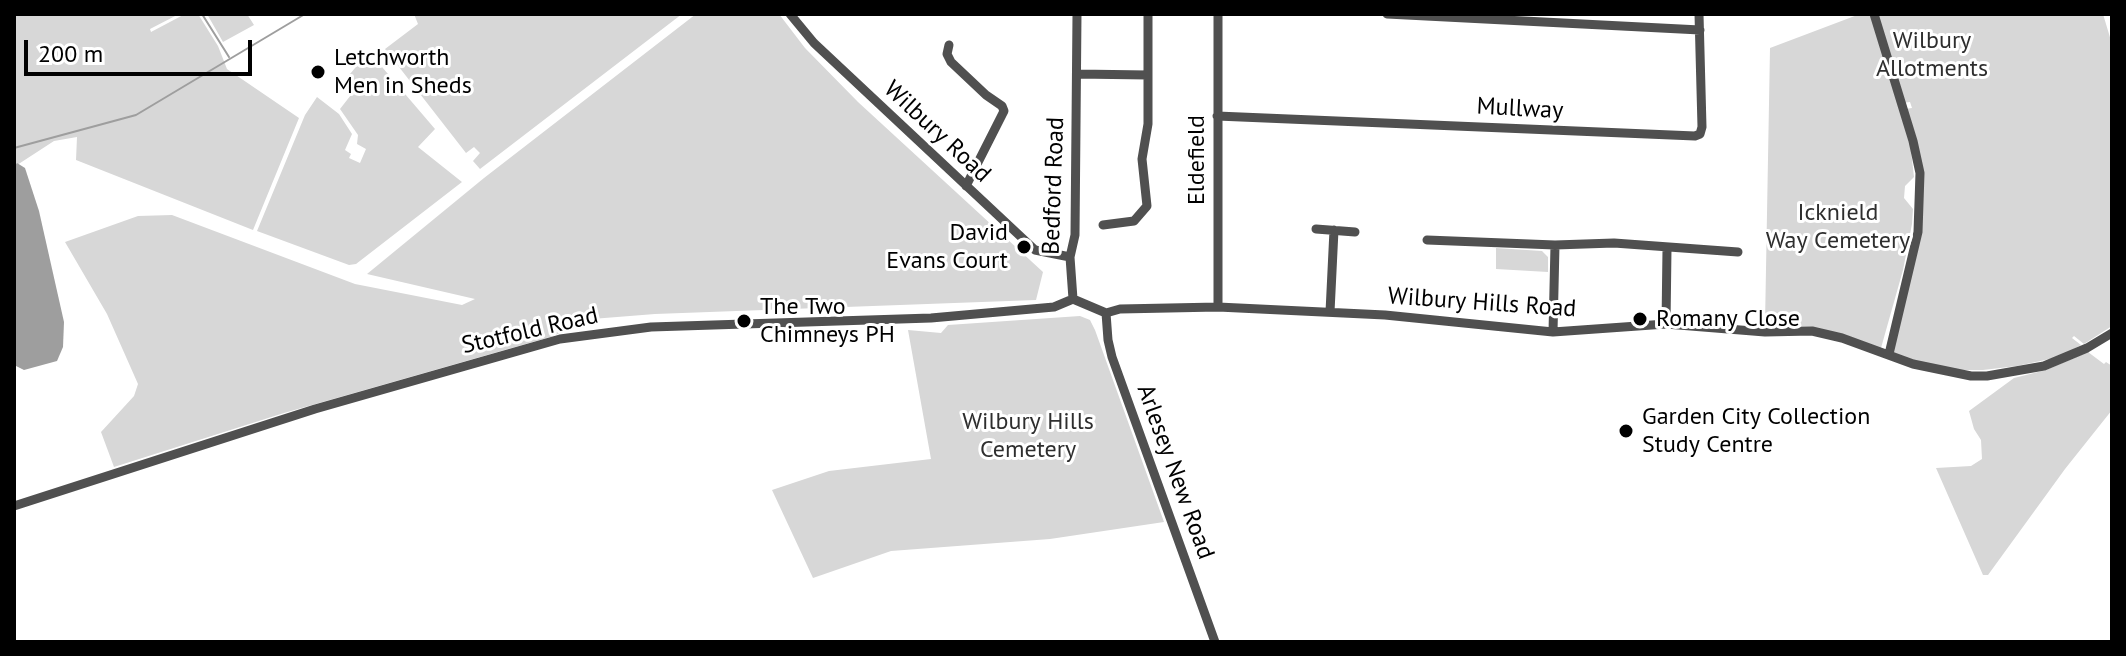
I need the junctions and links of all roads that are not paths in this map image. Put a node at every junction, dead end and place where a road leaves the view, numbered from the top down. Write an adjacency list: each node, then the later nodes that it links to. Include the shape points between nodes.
1 (790, 14): 13 (street, Wilbury Road)
2 (1077, 14): 10 (street, Bedford Road)
3 (1148, 14): 11 (street, Bedford Road)
4 (1218, 14): 12 (street, Eldefield)
5 (1387, 14): 8 (street)
6 (1699, 14): 8 (street, Mullway)
7 (1874, 14): 30 (street, via 1920,173 1918,232)
8 (1700, 30): 12 (street, Mullway, via 1702,127 1695,136)
9 (949, 45): 13 (street, via 951,62 1004,111)
10 (1077, 74): 11 (street); 22 (street, Bedford Road, via 1075,235)
11 (1148, 75): 14 (street, Bedford Road, via 1142,159 1147,206 1134,221)
12 (1217, 116): 24 (street, Eldefield)
13 (966, 186): 22 (street, Wilbury Road, via 1035,250)
14 (1103, 225)
15 (1316, 229): 16 (street)
16 (1334, 230): 17 (street); 25 (street)
17 (1355, 232)
18 (1427, 240): 19 (street)
19 (1555, 245): 20 (street, via 1614,243); 28 (street)
20 (1667, 249): 21 (street); 27 (street)
21 (1738, 252)
22 (1070, 257): 23 (street, Bedford Road)
23 (1073, 299): 26 (street, Wilbury Hills Road); 31 (street, Stotfold Road, via 1054,307 931,318 651,327 560,339 315,409)
24 (1218, 307): 25 (street, Wilbury Hills Road); 26 (street, Wilbury Hills Road)
25 (1330, 312): 28 (street, Wilbury Hills Road)
26 (1106, 313): 32 (street, Arlesey New Road, via 1112,357)
27 (1666, 324): 28 (street, Wilbury Hills Road); 30 (street, Wilbury Hills Road, via 1812,331)
28 (1553, 332)
29 (2112, 333): 30 (street, via 2044,366 1987,376 1951,373)
30 (1889, 354)
31 (14, 506)
32 (1215, 642)

